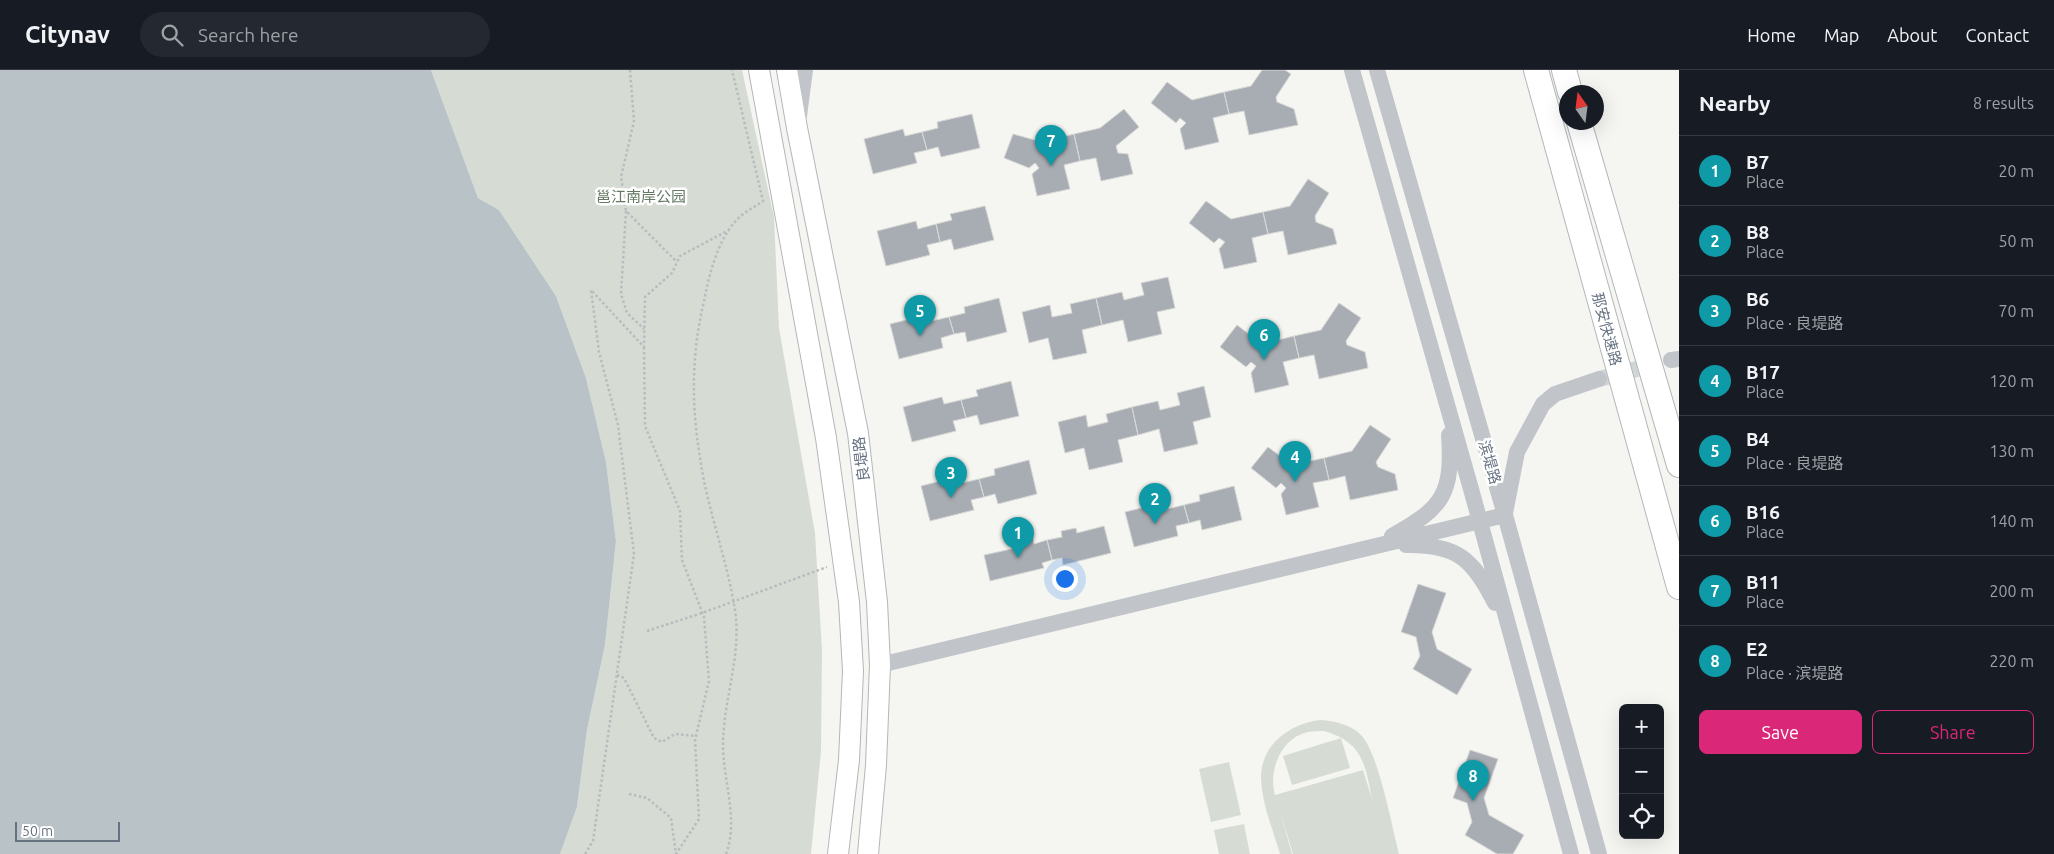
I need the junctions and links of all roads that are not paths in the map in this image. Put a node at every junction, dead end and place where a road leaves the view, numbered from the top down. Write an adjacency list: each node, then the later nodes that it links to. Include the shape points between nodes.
1 (759, 70): 11 (main road)
2 (787, 70): 9 (main road, 良堤路)
3 (805, 70): 9 (street)
4 (1352, 70): 14 (street, 滨堤路)
5 (1377, 70): 13 (street, 滨堤路)
6 (1536, 70): 19 (highway, 那安快速路)
7 (1564, 70): 8 (highway)
8 (1568, 85)
9 (797, 128): 11 (main road); 22 (main road, 良堤路, via 858,433 878,602)
10 (1581, 130): 15 (highway, 那安快速路)
11 (770, 133): 23 (main road, via 826,438 849,602 853,670 850,740)
12 (1599, 379): 16 (street, via 1555,394 1543,404 1517,452)
13 (1470, 394): 14 (street); 16 (street, 滨堤路)
14 (1446, 401): 17 (street, 滨堤路); 18 (street, via 1451,464 1442,496 1420,521)
15 (1679, 465)
16 (1505, 515): 17 (street); 20 (street, 滨堤路)
17 (1480, 521): 18 (street); 21 (street, 滨堤路)
18 (1375, 546): 21 (street, via 1428,545 1448,549 1461,556 1486,586); 22 (street)
19 (1679, 587)
20 (1536, 630): 21 (street); 26 (street, 滨堤路)
21 (1511, 637): 25 (street, 滨堤路)
22 (880, 665): 24 (main road, 良堤路)
23 (838, 854)
24 (868, 854)
25 (1571, 854)
26 (1599, 854)

